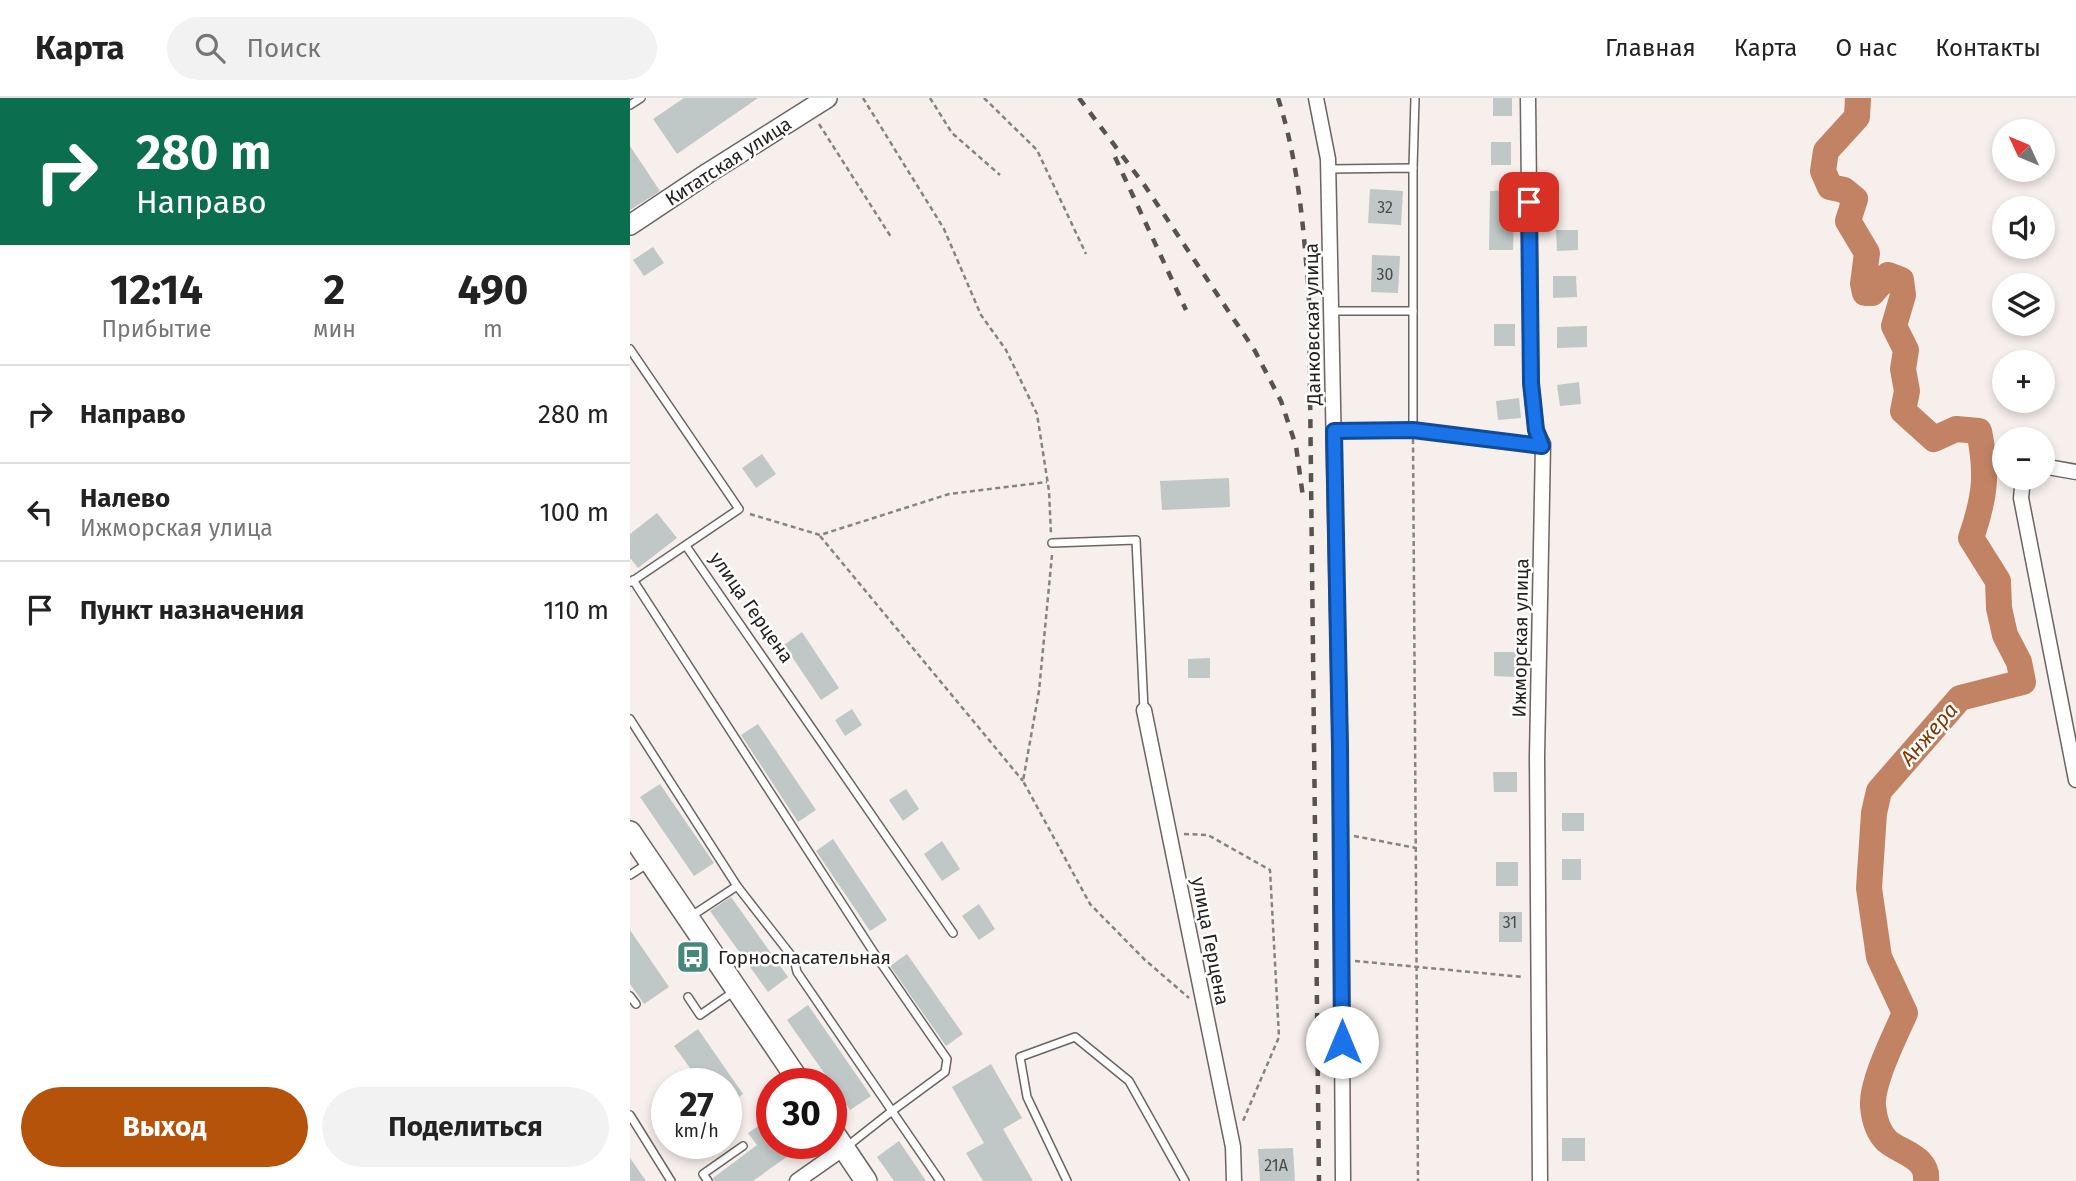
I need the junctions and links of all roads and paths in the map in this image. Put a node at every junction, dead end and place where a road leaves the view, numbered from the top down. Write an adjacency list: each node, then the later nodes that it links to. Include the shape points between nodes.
1 (641, 98): 9 (lane)
2 (827, 98): 10 (street, Китатская улица)
3 (863, 98): 25 (path, via 944,229 981,316 1006,350 1037,414)
4 (930, 98): 13 (path, via 951,133)
5 (984, 98): 16 (path, via 1037,150)
6 (1316, 98): 12 (street, Данковская улица)
7 (1415, 98): 11 (lane)
8 (1528, 98): 22 (street, Ижморская улица, via 1531,383 1536,430)
9 (630, 105)
10 (809, 109): 14 (street, Китатская улица); 15 (path)
11 (1413, 168): 12 (lane); 18 (lane)
12 (1328, 169): 17 (street, Данковская улица)
13 (1000, 175)
14 (630, 225)
15 (891, 237)
16 (1086, 254)
17 (1331, 311): 18 (lane); 21 (street, Данковская улица)
18 (1413, 311): 20 (lane)
19 (630, 349): 27 (lane)
20 (1413, 430): 21 (lane); 22 (lane); 40 (path)
21 (1334, 431): 38 (street, Данковская улица)
22 (1545, 447): 48 (street, Ижморская улица, via 1537,757)
23 (2055, 468): 24 (street)
24 (2076, 472)
25 (1047, 482): 28 (path, via 949,494); 29 (path)
26 (2022, 490): 34 (street)
27 (738, 510): 28 (path); 30 (lane)
28 (820, 535): 36 (path)
29 (1052, 543): 32 (lane, via 1136,540); 36 (path, via 1039,691)
30 (687, 546): 31 (lane); 45 (lane, улица Герцена)
31 (632, 582): 55 (lane, via 947,1059 945,1072)
32 (1144, 710): 39 (street, улица Герцена)
33 (630, 719): 43 (lane)
34 (2074, 751): 35 (street)
35 (2076, 780)
36 (1023, 781): 53 (path, via 1090,904)
37 (630, 832): 41 (main road)
38 (1341, 833): 40 (path); 46 (street, Данковская улица)
39 (1169, 834): 53 (street, улица Герцена); 59 (path, via 1208,835 1270,870 1279,1037)
40 (1416, 848): 47 (path)
41 (650, 862): 42 (lane); 44 (main road)
42 (630, 875)
43 (737, 886): 44 (lane); 55 (lane, via 794,959 797,972)
44 (689, 919): 49 (main road)
45 (953, 933)
46 (1342, 959): 47 (path); 70 (street, Данковская улица)
47 (1417, 966): 48 (path); 71 (path)
48 (1539, 978): 72 (street, Ижморская улица)
49 (737, 990): 51 (lane, via 700,1016); 54 (main road)
50 (630, 996): 52 (lane)
51 (688, 997)
52 (636, 1004)
53 (1206, 1013): 59 (street, улица Герцена)
54 (790, 1068)
55 (892, 1111): 58 (lane); 66 (lane)
56 (630, 1115): 62 (lane)
57 (743, 1146): 63 (lane, via 703,1174)
58 (847, 1146)
59 (1233, 1147): 69 (street, улица Герцена)
60 (847, 1152): 65 (main road)
61 (828, 1159): 64 (street)
62 (671, 1181)
63 (708, 1181)
64 (797, 1181)
65 (866, 1181)
66 (940, 1181)
67 (1067, 1181): 68 (lane, via 1027,1097 1020,1057 1075,1037 1129,1081)
68 (1185, 1181)
69 (1234, 1181)
70 (1343, 1181)
71 (1418, 1181)
72 (1540, 1181)

